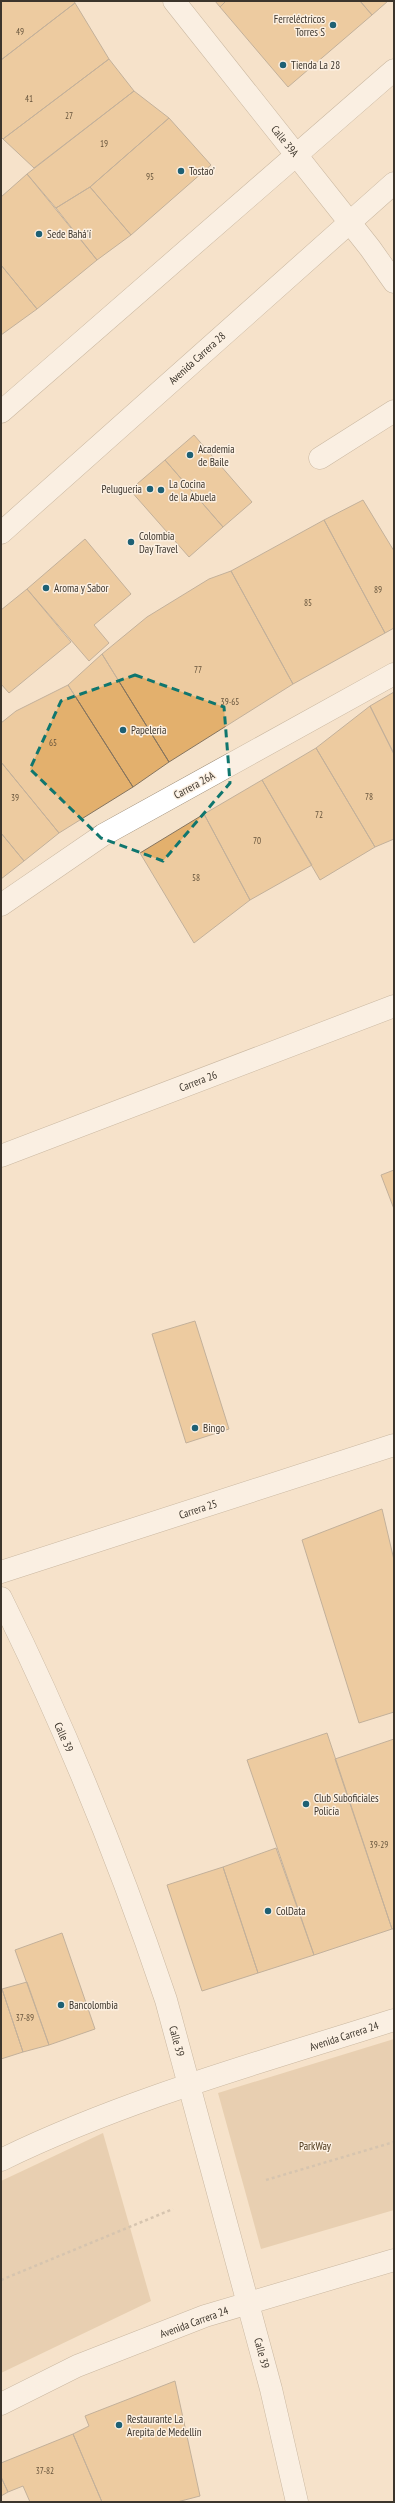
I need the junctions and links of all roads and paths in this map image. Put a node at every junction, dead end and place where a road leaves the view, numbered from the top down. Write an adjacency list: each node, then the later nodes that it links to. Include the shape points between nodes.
1 (174, 1): 3 (street, Calle 39A)
2 (394, 70): 3 (street)
3 (297, 156): 5 (street, Calle 39A); 8 (street)
4 (394, 184): 5 (street, Avenida Carrera 28)
5 (350, 223): 6 (street, Calle 39A); 10 (street, Avenida Carrera 28)
6 (394, 282)
7 (394, 411): 9 (street)
8 (1, 412)
9 (320, 458)
10 (1, 533)
11 (394, 674): 12 (street, Carrera 26A, via 103,835)
12 (1, 905)
13 (394, 1006): 14 (street, Carrera 26)
14 (1, 1156)
15 (394, 1445): 16 (street, Carrera 25)
16 (1, 1572)
17 (1, 1598): 19 (street, Calle 39, via 81,1776 152,1956)
18 (394, 2020): 19 (street, Avenida Carrera 24)
19 (189, 2086): 21 (street, Avenida Carrera 24, via 141,2100 62,2131); 26 (street, Calle 39)
20 (394, 2142): 22 (path)
21 (1, 2160)
22 (266, 2180)
23 (173, 2209): 25 (path)
24 (394, 2260): 26 (street, Avenida Carrera 24)
25 (1, 2280)
26 (248, 2303): 27 (street, Avenida Carrera 24, via 205,2316 77,2366); 28 (street, Calle 39)
27 (1, 2404)
28 (297, 2502)

